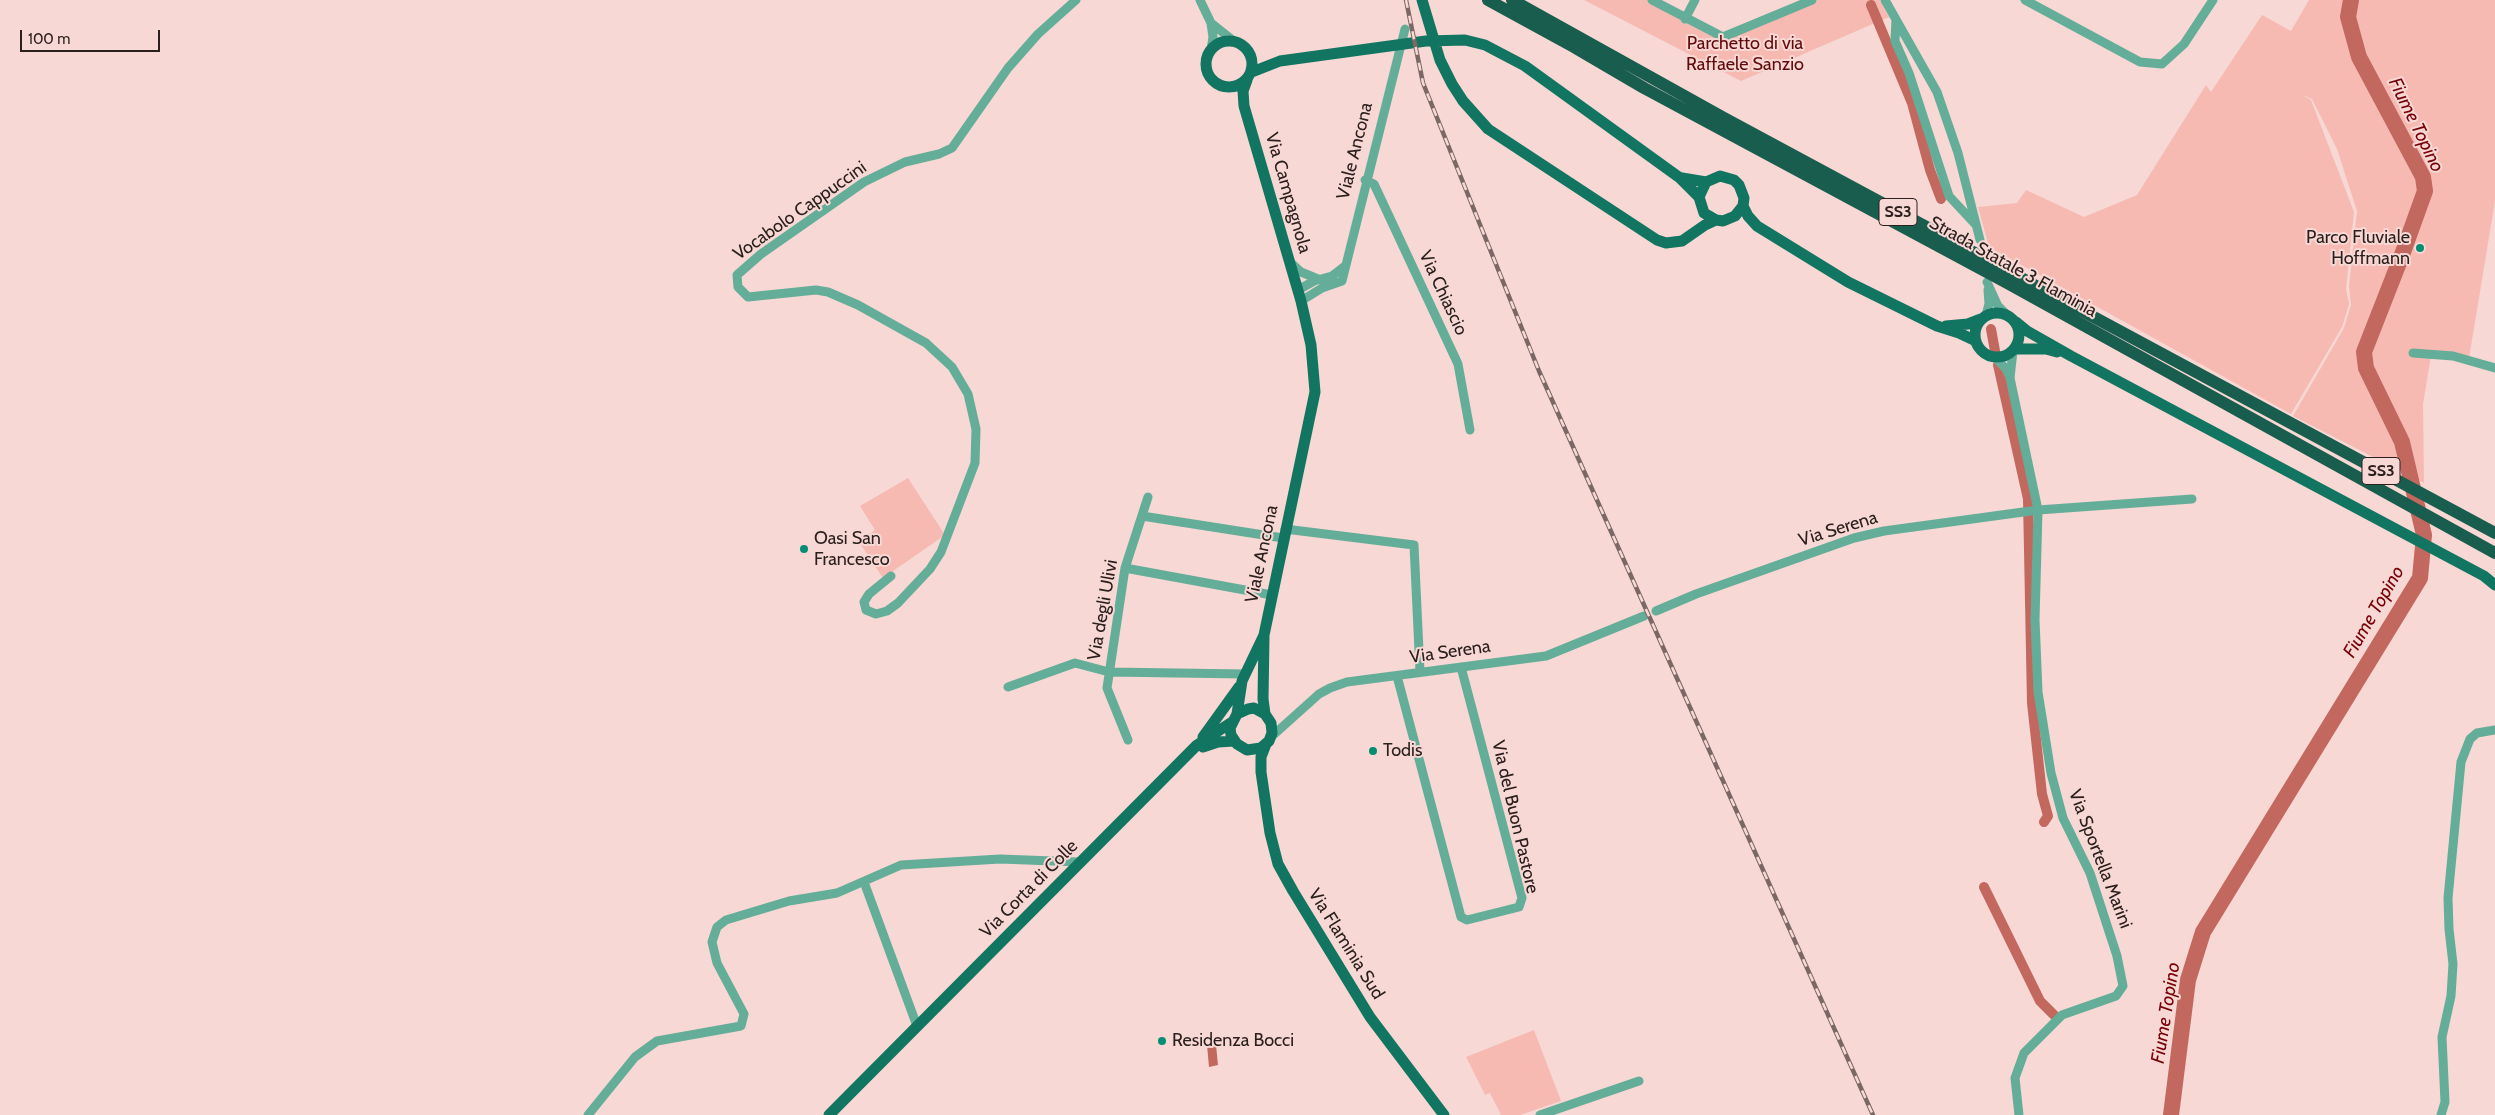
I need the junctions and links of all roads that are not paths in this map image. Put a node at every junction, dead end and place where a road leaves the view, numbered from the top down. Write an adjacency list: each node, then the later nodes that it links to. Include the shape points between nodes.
1 (1076, 0): 61 (street, Vocabolo Cappuccini, via 1038,34 1008,68 952,148 905,162 864,182 737,275 738,287 748,297 816,290 858,305 926,343 952,367 968,394 976,429 975,463 941,552 930,569 898,603 876,614 866,610 864,602)
2 (1200, 0): 14 (street, Via Campagnola)
3 (1422, 0): 32 (main road, via 1440,60 1452,84 1488,129 1657,240 1674,243)
4 (1488, 0): 57 (highway, Strada Statale 3 Flaminia / SS3)
5 (1512, 0): 55 (highway, Strada Statale 3 Flaminia / SS3, via 1732,123)
6 (1652, 0): 12 (street)
7 (1695, 0): 12 (street)
8 (1812, 0): 12 (street, via 1723,37)
9 (2025, 0): 10 (street, via 2140,62 2162,64 2184,44)
10 (2213, 0)
11 (1885, 1): 13 (street)
12 (1685, 18)
13 (1896, 19): 30 (street, via 1937,92 1958,153); 30 (street, via 1895,41 1909,73 1949,196)
14 (1211, 23): 16 (street, Via Campagnola); 17 (street, Via Campagnola)
15 (1405, 29): 24 (street, Viale Ancona)
16 (1235, 42): 17 (main road, via 1222,42); 18 (main road, Via Campagnola)
17 (1211, 50): 21 (main road, Via Campagnola, via 1207,71 1216,84)
18 (1251, 56): 19 (main road); 20 (main road, Via Campagnola)
19 (1280, 61): 20 (main road); 23 (main road, via 1426,41 1465,40 1485,45 1525,66)
20 (1249, 76): 21 (main road); 22 (main road, Via Campagnola, via 1243,91)
21 (1230, 88): 22 (main road, Via Campagnola)
22 (1244, 106): 34 (main road, Via Campagnola)
23 (1680, 178): 25 (main road); 26 (main road)
24 (1366, 180): 35 (street, Viale Ancona); 50 (street, Via Chiascio, via 1374,184 1458,364)
25 (1706, 182): 26 (main road); 27 (main road, via 1720,176 1734,180 1743,191)
26 (1700, 202): 29 (main road, via 1710,218); 32 (main road)
27 (1743, 206): 28 (main road); 31 (main road)
28 (1730, 219): 29 (main road); 31 (main road)
29 (1716, 220): 32 (main road)
30 (1976, 225): 33 (street)
31 (1757, 226): 41 (main road, via 1848,282)
32 (1696, 231)
33 (1980, 240)
34 (1290, 262): 36 (street, via 1300,272); 37 (main road, Via Campagnola)
35 (1345, 266): 36 (street, via 1332,276); 37 (street, Viale Ancona, via 1342,281)
36 (1319, 279): 37 (street)
37 (1300, 296): 49 (main road, Via Campagnola)
38 (2006, 314): 39 (main road, via 1993,312); 39 (street, via 1998,306 1988,282 1989,304); 40 (main road)
39 (1984, 317): 41 (main road, via 1968,324); 42 (main road, via 1976,329)
40 (2016, 322): 43 (main road, Via Sportella Marini, via 2020,336); 45 (main road)
41 (1937, 326): 42 (main road)
42 (1976, 341): 46 (main road, via 1983,352)
43 (2014, 350): 45 (main road, via 2046,350); 46 (main road); 48 (street, Via Sportella Marini)
44 (2413, 353): 47 (street, via 2452,356)
45 (2071, 356): 62 (main road, via 2484,576)
46 (1995, 357): 48 (street)
47 (2495, 368)
48 (2010, 378): 53 (street, Via Sportella Marini)
49 (1315, 392): 56 (main road, Viale Ancona)
50 (1470, 430)
51 (1148, 496): 54 (street, Via degli Ulivi)
52 (2192, 499): 53 (street, Via Serena)
53 (2037, 510): 64 (street, Via Serena, via 1854,538); 92 (street, Via Sportella Marini, via 2035,620 2038,683 2051,773 2063,818 2090,873 2117,956 2123,986 2116,996 2062,1015 2024,1053 2015,1078)
54 (1142, 516): 56 (street); 60 (street, Via degli Ulivi)
55 (2488, 529)
56 (1284, 533): 63 (main road, Viale Ancona); 70 (street, via 1414,545)
57 (2472, 540): 58 (highway, Strada Statale 3 Flaminia / SS3); 59 (highway)
58 (2495, 553)
59 (2495, 557)
60 (1125, 568): 63 (street); 69 (street, Via degli Ulivi)
61 (891, 576)
62 (2495, 585)
63 (1272, 595): 66 (main road, Viale Ancona)
64 (1656, 611)
65 (1644, 616): 67 (street, Via Serena, via 1546,656)
66 (1264, 634): 68 (main road, Viale Ancona); 71 (main road, Viale Ancona)
67 (1461, 667): 70 (street, Via Serena); 72 (street, Via del Buon Pastore, via 1522,898 1519,907 1467,920 1461,918)
68 (1264, 669): 71 (street, via 1257,664); 74 (main road, Viale Ancona, via 1263,699)
69 (1109, 672): 71 (street, Via degli Ulivi); 73 (street, Via degli Ulivi, via 1074,663); 78 (street, Via degli Ulivi, via 1107,688)
70 (1420, 672): 72 (street, Via Serena)
71 (1245, 674): 75 (main road, Viale Ancona); 81 (main road, Viale Ancona, via 1226,707)
72 (1397, 676): 76 (street, Via Serena, via 1347,682 1330,688 1319,694)
73 (1008, 687)
74 (1267, 716): 75 (main road, via 1254,708); 76 (street, via 1280,721); 79 (main road, Via Flaminia Sud, via 1272,728)
75 (1234, 718): 80 (main road, via 1231,735); 81 (main road, Via Corta di Colle)
76 (1295, 718): 79 (street, Via Serena)
77 (2495, 730): 93 (street, via 2477,733 2470,739 2461,762 2448,898 2453,964 2451,996 2442,1037 2445,1102)
78 (1128, 740)
79 (1268, 741): 82 (main road, via 1254,750); 83 (main road, Via Flaminia Sud, via 1261,757)
80 (1234, 742): 81 (main road, Via Corta di Colle, via 1218,742); 82 (main road, Via Flaminia Sud)
81 (1193, 749): 84 (main road, Via Corta di Colle)
82 (1247, 750): 83 (main road, Via Flaminia Sud)
83 (1261, 772): 90 (main road, Via Flaminia Sud, via 1278,864 1370,1017)
84 (1080, 862): 85 (street, via 1000,859 901,865); 86 (main road, Via Corta di Colle)
85 (864, 882): 86 (street); 88 (street, via 836,893 726,920 717,927 712,942 717,963 744,1014 741,1026 657,1041 635,1057)
86 (917, 1026): 89 (main road, Via Corta di Colle)
87 (1639, 1081): 91 (street)
88 (588, 1115)
89 (829, 1115)
90 (1444, 1115)
91 (1540, 1115)
92 (2019, 1115)
93 (2441, 1115)

